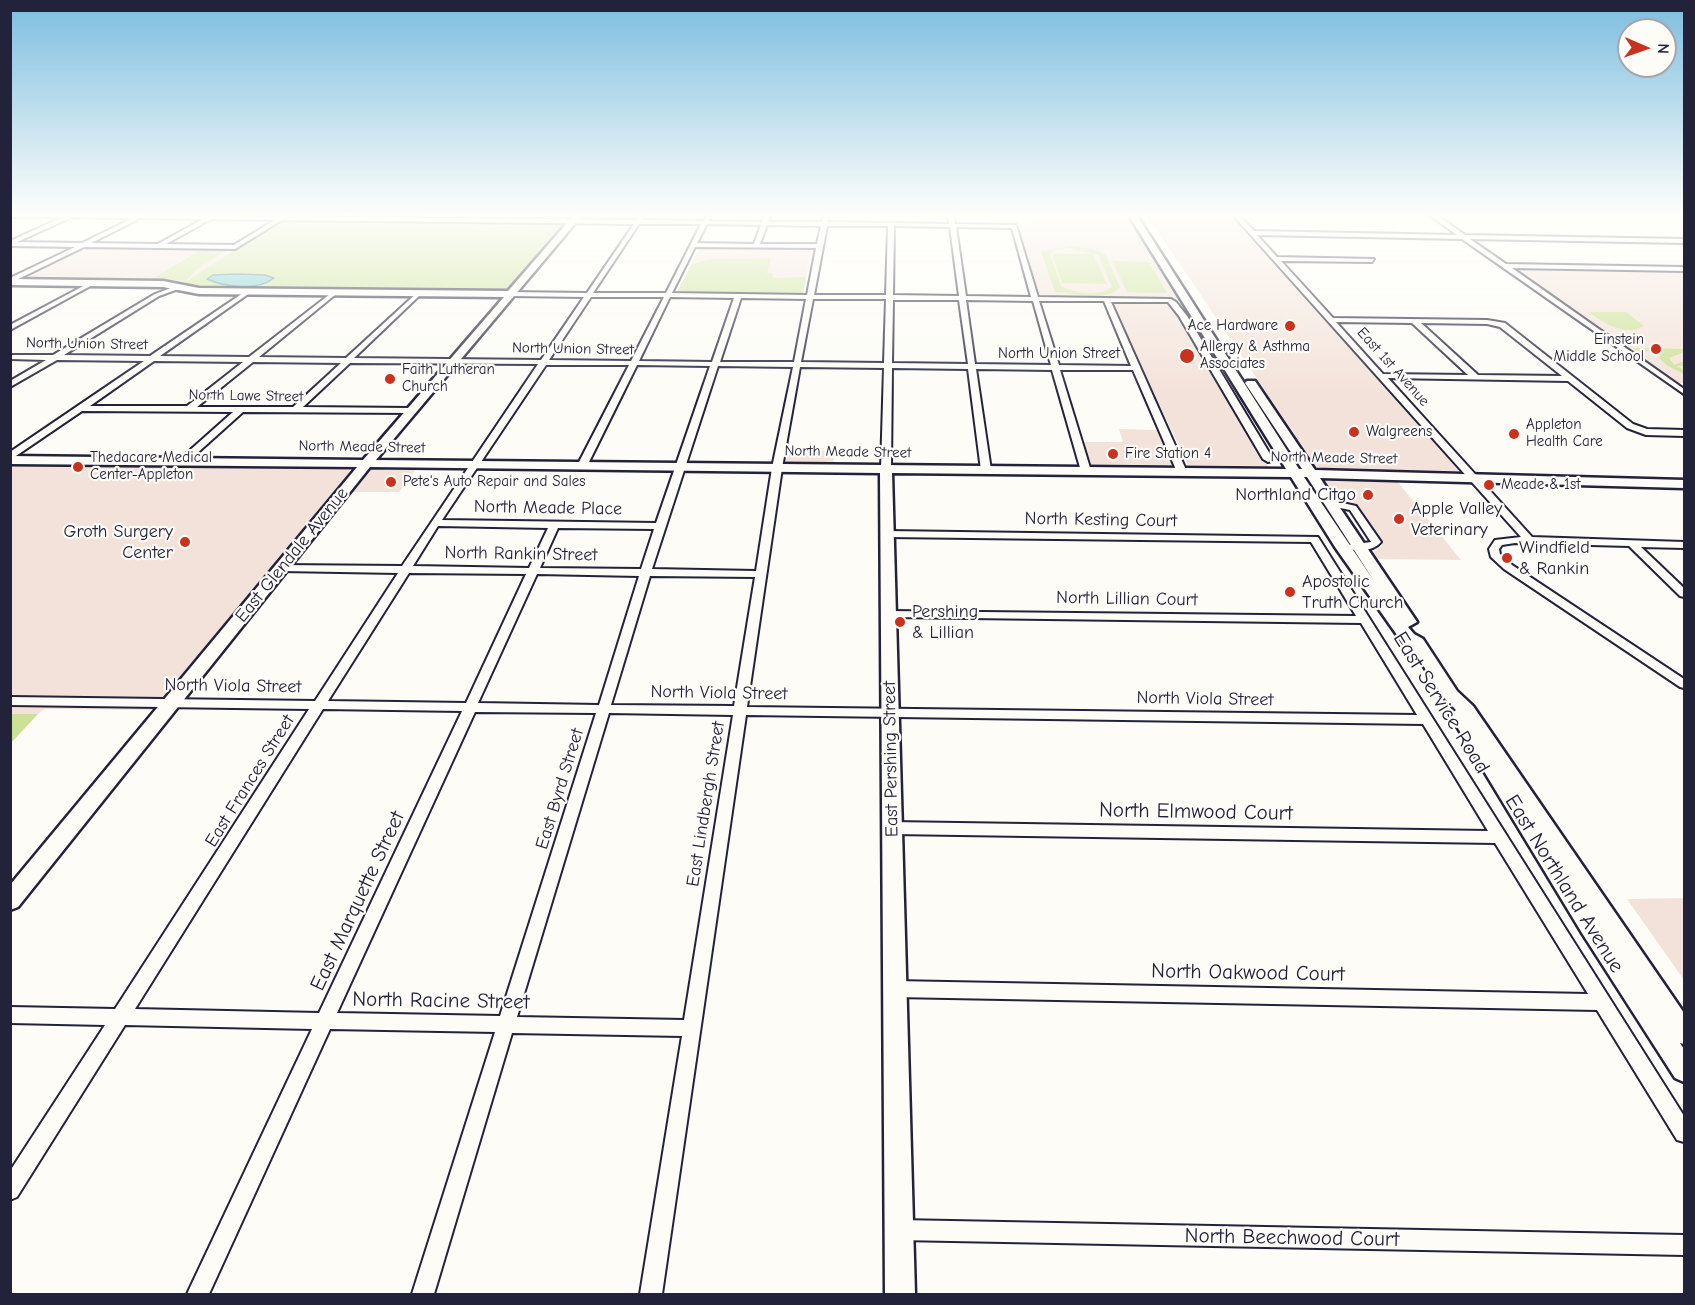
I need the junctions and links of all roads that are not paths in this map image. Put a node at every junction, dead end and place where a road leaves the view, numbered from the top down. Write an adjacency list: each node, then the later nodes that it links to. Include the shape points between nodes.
1 (24, 275): 13 (street)
2 (526, 275): 19 (main road, East Glendale Avenue)
3 (602, 275): 20 (street, East Frances Street)
4 (679, 275): 21 (street)
5 (815, 275): 23 (street, East Lindbergh Street)
6 (890, 275): 24 (street, East Pershing Street)
7 (959, 275): 25 (street)
8 (1028, 275): 26 (street)
9 (1172, 275): 68 (main road, East Northland Avenue)
10 (1178, 275): 68 (main road, East Northland Avenue)
11 (1290, 275): 28 (street, East 1st Avenue)
12 (1517, 275): 49 (street)
13 (10, 282): 14 (main road)
14 (91, 284): 15 (main road); 30 (street)
15 (179, 287): 16 (main road); 32 (street, via 157,295)
16 (249, 291): 17 (main road); 33 (street)
17 (334, 292): 18 (main road); 34 (street)
18 (418, 294): 19 (main road); 35 (street)
19 (510, 294): 20 (street); 36 (main road, East Glendale Avenue)
20 (588, 295): 21 (street); 37 (street, East Frances Street)
21 (668, 296): 22 (street); 38 (street)
22 (738, 296): 23 (street); 39 (street, East Byrd Street)
23 (811, 297): 24 (street); 40 (street, East Lindbergh Street)
24 (890, 297): 25 (street); 41 (street, East Pershing Street)
25 (962, 298): 26 (street); 42 (street)
26 (1035, 298): 27 (street); 43 (street)
27 (1106, 299): 44 (street); 57 (street, via 1171,301)
28 (1331, 320): 29 (street); 45 (street, East 1st Avenue)
29 (1415, 322): 46 (street); 47 (street, via 1500,324)
30 (10, 328)
31 (10, 357): 32 (street, North Union Street)
32 (55, 357): 33 (street, North Union Street); 48 (street)
33 (152, 359): 34 (street, North Union Street); 50 (street)
34 (250, 360): 35 (street, North Union Street); 51 (street)
35 (347, 361): 36 (street, North Union Street); 53 (street)
36 (453, 362): 37 (street, North Union Street); 54 (main road, East Glendale Avenue)
37 (543, 362): 38 (street, North Union Street); 60 (street, East Frances Street)
38 (633, 364): 39 (street, North Union Street); 61 (street)
39 (716, 364): 40 (street, North Union Street); 62 (street, East Byrd Street)
40 (796, 365): 41 (street, North Union Street); 63 (street, East Lindbergh Street)
41 (888, 366): 42 (street, North Union Street); 64 (street, East Pershing Street)
42 (972, 367): 43 (street, North Union Street); 65 (street)
43 (1055, 367): 44 (street, North Union Street); 66 (street)
44 (1135, 368): 67 (street)
45 (1381, 376): 46 (street); 69 (street, East 1st Avenue)
46 (1475, 377): 47 (street)
47 (1571, 379): 55 (street, via 1638,430)
48 (10, 385)
49 (1684, 392)
50 (82, 408): 51 (street, North Lawe Street); 56 (street)
51 (189, 409): 52 (street, North Lawe Street)
52 (241, 409): 53 (street, North Lawe Street); 58 (street)
53 (295, 410): 54 (street, North Lawe Street)
54 (410, 411): 59 (main road, East Glendale Avenue)
55 (1684, 433)
56 (10, 459): 58 (main road, North Meade Street)
57 (1268, 459)
58 (182, 462): 59 (main road, North Meade Street)
59 (366, 464): 60 (main road, North Meade Street); 81 (main road, East Glendale Avenue)
60 (474, 465): 61 (main road, North Meade Street); 71 (street, East Frances Street)
61 (582, 466): 62 (main road, North Meade Street)
62 (680, 466): 63 (main road, North Meade Street); 73 (street, East Byrd Street)
63 (777, 468): 64 (main road, North Meade Street); 85 (street, East Lindbergh Street)
64 (886, 469): 65 (main road, North Meade Street); 74 (main road, East Pershing Street)
65 (986, 470): 66 (main road, North Meade Street)
66 (1086, 471): 67 (main road, North Meade Street)
67 (1182, 472): 68 (main road, North Meade Street)
68 (1302, 473): 69 (main road, North Meade Street); 79 (main road, East Northland Avenue); 80 (main road, East Northland Avenue, via 1329,503)
69 (1473, 478): 70 (main road, North Meade Street); 76 (street, East 1st Avenue)
70 (1684, 484)
71 (435, 523): 72 (street, North Meade Place); 82 (street, East Frances Street)
72 (555, 524): 73 (street, North Meade Place); 83 (street, East Marquette Street)
73 (660, 526): 84 (street, East Byrd Street)
74 (887, 534): 75 (street, North Kesting Court); 87 (main road, East Pershing Street)
75 (1314, 539): 88 (street, East Service Road)
76 (1529, 540): 77 (street); 90 (street, via 1504,541 1494,549 1500,560 1528,580)
77 (1631, 543): 78 (street); 86 (street)
78 (1684, 545)
79 (1342, 547): 80 (street); 89 (main road, East Northland Avenue, via 1408,638)
80 (1358, 547): 89 (main road, East Northland Avenue, via 1419,637)
81 (281, 568): 82 (street, North Rankin Street); 93 (main road, East Glendale Avenue)
82 (406, 570): 83 (street, North Rankin Street); 94 (street, East Frances Street)
83 (534, 570): 84 (street, North Rankin Street); 95 (street, East Marquette Street)
84 (646, 572): 85 (street, North Rankin Street); 96 (street, East Byrd Street)
85 (760, 574): 97 (street, East Lindbergh Street)
86 (1684, 594)
87 (889, 614): 88 (street, North Lillian Court); 98 (main road, East Pershing Street)
88 (1364, 620): 99 (street, East Service Road)
89 (1417, 643): 91 (main road, East Northland Avenue)
90 (1684, 684)
91 (1451, 695): 110 (main road, East Northland Avenue, via 1484,734); 111 (main road, East Northland Avenue, via 1455,710 1474,741)
92 (10, 700): 93 (street, North Viola Street)
93 (172, 704): 94 (street, North Viola Street); 102 (main road, East Glendale Avenue)
94 (319, 705): 95 (street, North Viola Street); 106 (street, East Frances Street)
95 (470, 708): 96 (street, North Viola Street); 107 (street, East Marquette Street)
96 (604, 709): 97 (street, North Viola Street); 108 (street, East Byrd Street)
97 (739, 711): 98 (street, North Viola Street); 109 (street, East Lindbergh Street)
98 (891, 713): 99 (street, North Viola Street); 100 (main road, East Pershing Street)
99 (1426, 720): 101 (street, East Service Road)
100 (892, 828): 101 (street, North Elmwood Court); 103 (main road, East Pershing Street)
101 (1500, 837): 104 (street, East Service Road)
102 (10, 901)
103 (894, 989): 104 (street, North Oakwood Court); 114 (main road, East Pershing Street)
104 (1602, 1002): 112 (street, East Service Road)
105 (10, 1015): 106 (street, North Racine Street)
106 (121, 1017): 107 (street, North Racine Street); 113 (street, East Frances Street)
107 (325, 1022): 108 (street, North Racine Street); 116 (street, East Marquette Street)
108 (507, 1024): 109 (street, North Racine Street); 117 (street, East Byrd Street)
109 (691, 1028): 118 (street, East Lindbergh Street)
110 (1684, 1033)
111 (1684, 1070)
112 (1684, 1134)
113 (10, 1190)
114 (899, 1230): 115 (street, North Beechwood Court); 119 (main road, East Pershing Street)
115 (1684, 1245)
116 (198, 1294)
117 (423, 1294)
118 (651, 1294)
119 (900, 1294)

